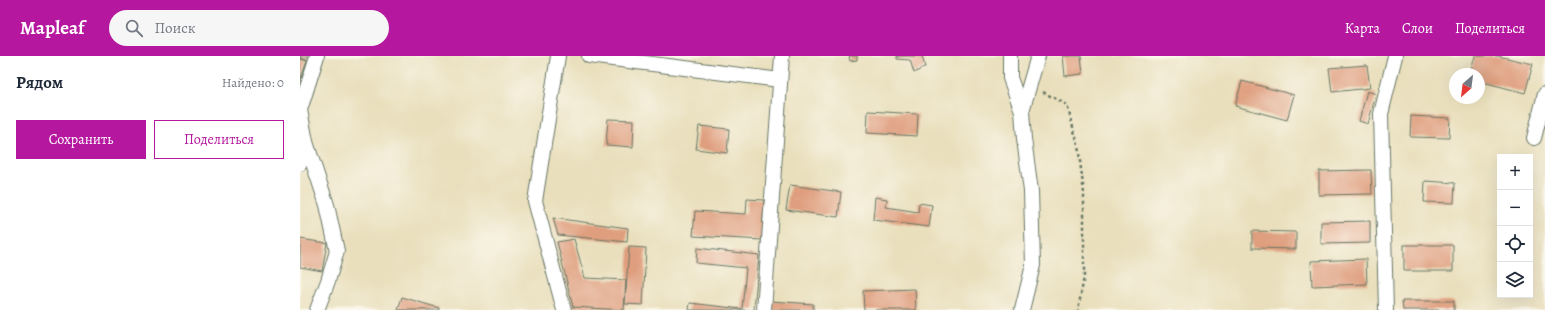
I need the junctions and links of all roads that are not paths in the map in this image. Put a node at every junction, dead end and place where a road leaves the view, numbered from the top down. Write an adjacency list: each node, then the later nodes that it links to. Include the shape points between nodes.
1 (317, 56): 12 (street, via 300,110)
2 (558, 56): 15 (street, via 535,201)
3 (589, 56): 8 (street)
4 (782, 56): 8 (street)
5 (1010, 56): 10 (street, via 1010,78)
6 (1038, 56): 10 (street)
7 (1395, 56): 18 (street, via 1381,114)
8 (780, 80): 16 (street)
9 (1545, 94): 11 (street)
10 (1022, 111): 17 (street, via 1031,191 1033,265)
11 (1534, 138)
12 (306, 142): 13 (street); 14 (street, via 327,205 337,251)
13 (300, 164)
14 (321, 309)
15 (564, 310)
16 (764, 310)
17 (1022, 310)
18 (1386, 310)

